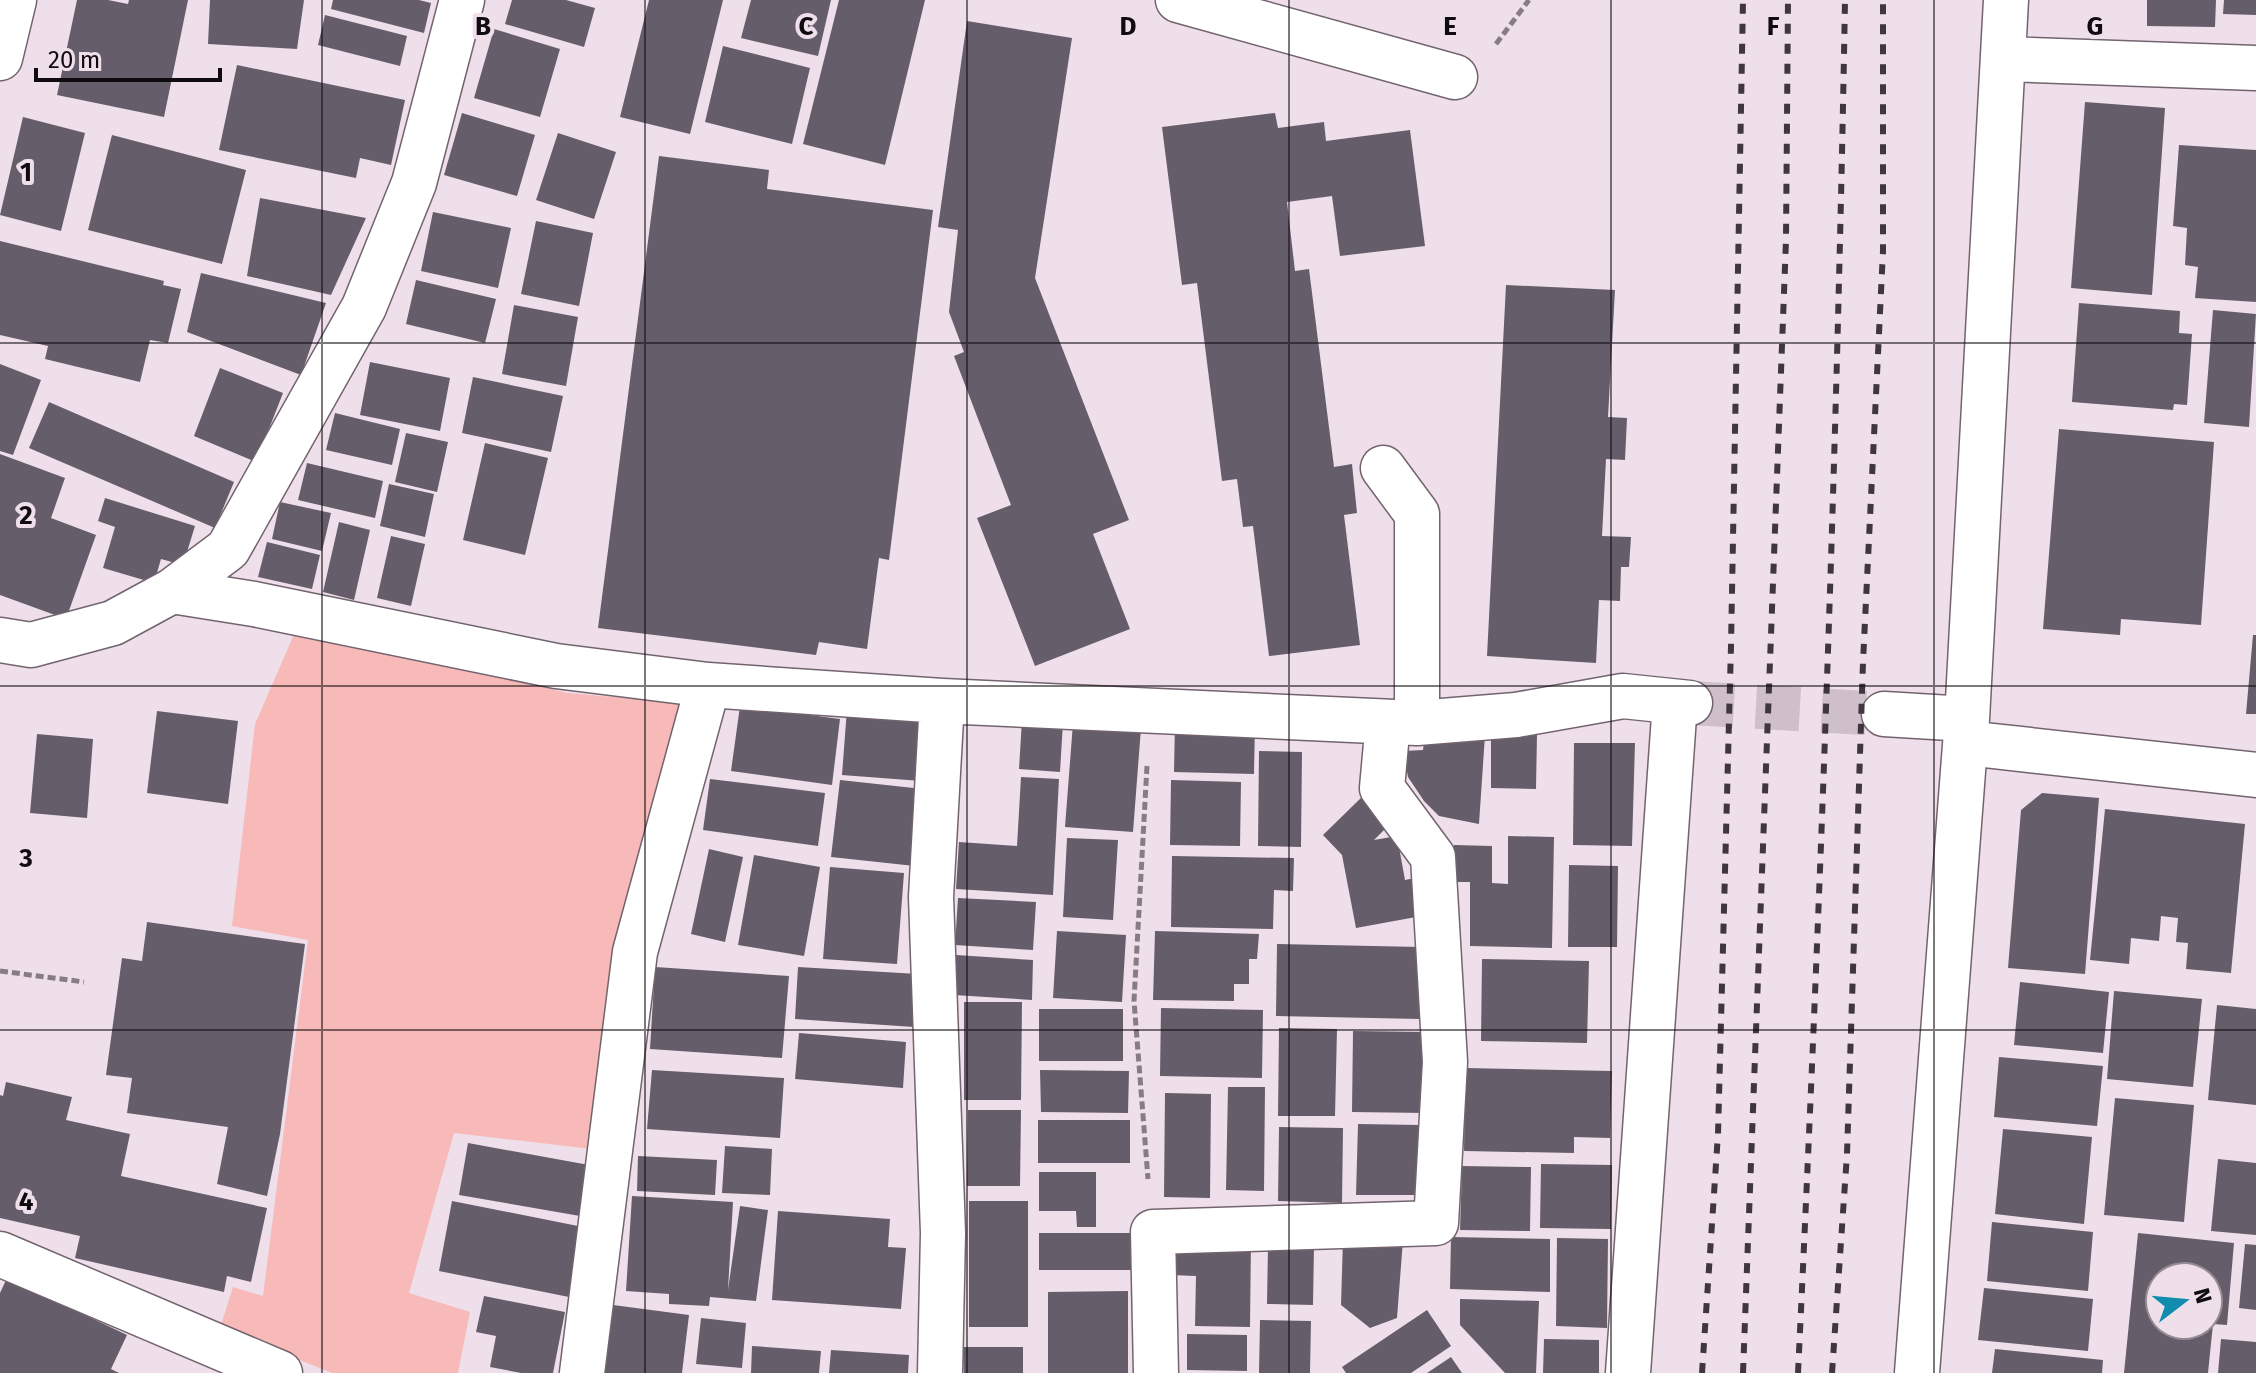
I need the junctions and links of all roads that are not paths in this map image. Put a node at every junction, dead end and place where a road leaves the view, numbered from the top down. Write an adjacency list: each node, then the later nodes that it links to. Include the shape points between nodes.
1 (14, 0): 5 (street)
2 (462, 0): 10 (street, via 414,183 364,307 228,549)
3 (1178, 0): 8 (street)
4 (2006, 0): 6 (street)
5 (0, 58)
6 (2005, 59): 7 (street); 16 (street)
7 (2256, 68)
8 (1455, 77)
9 (1383, 468): 15 (street, via 1417,514)
10 (172, 591): 11 (street, via 113,623 31,645); 12 (street, via 556,666)
11 (0, 640)
12 (708, 685): 13 (street); 20 (street, via 635,952)
13 (942, 701): 15 (street); 21 (street, via 931,897 943,1233)
14 (1884, 714): 16 (street)
15 (1403, 723): 22 (street, via 1382,788 1433,857 1445,1062 1436,1223 1153,1232); 23 (street, via 1516,715 1623,696 1683,703)
16 (1966, 731): 17 (street); 24 (street)
17 (2256, 775)
18 (0, 1254): 19 (street)
19 (280, 1373)
20 (582, 1373)
21 (940, 1373)
22 (1156, 1373)
23 (1628, 1373)
24 (1917, 1373)

